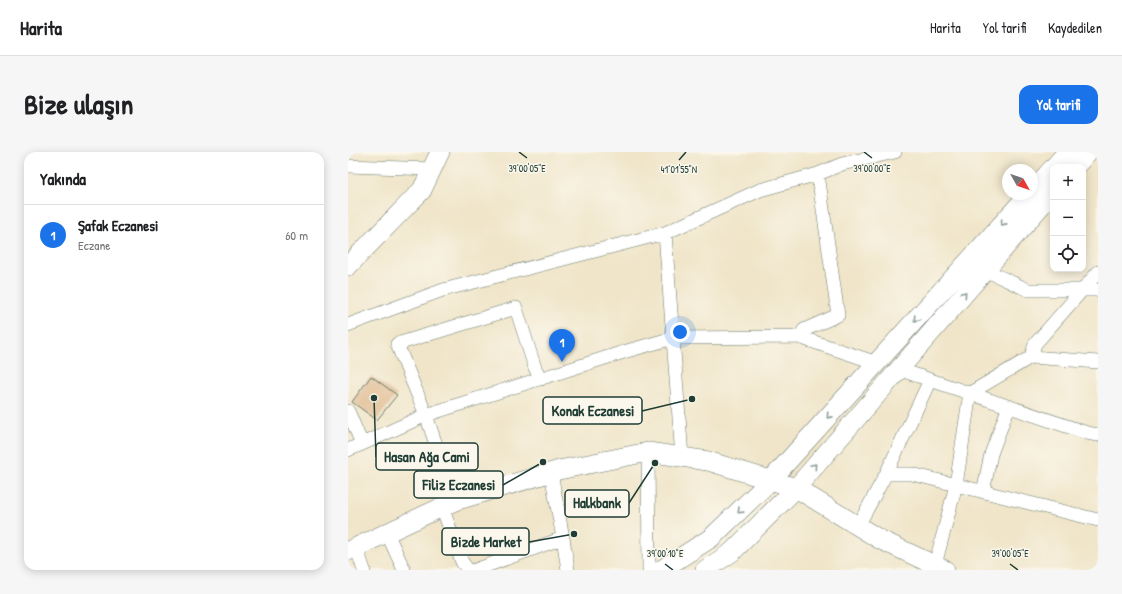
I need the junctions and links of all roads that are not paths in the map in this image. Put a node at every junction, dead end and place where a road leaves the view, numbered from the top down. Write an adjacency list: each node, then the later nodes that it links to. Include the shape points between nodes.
1 (440, 152): 8 (main road)
2 (895, 152): 10 (street, via 842,164)
3 (1067, 152): 5 (main road)
4 (1088, 152): 6 (main road)
5 (1056, 164)
6 (1078, 164)
7 (348, 166): 8 (street)
8 (432, 169): 15 (main road, via 422,190)
9 (1050, 170): 11 (main road)
10 (818, 174): 14 (street, via 760,190); 21 (street, via 838,315 804,330)
11 (1038, 184)
12 (1050, 195): 16 (main road)
13 (1024, 200): 25 (main road, one-way to 25)
14 (665, 233): 20 (street, via 443,290); 22 (street)
15 (348, 266)
16 (985, 270): 18 (street, via 1028,290); 26 (main road, one-way to 16)
17 (1098, 272): 18 (street)
18 (1082, 289): 19 (street); 23 (street, via 1035,344)
19 (1098, 290)
20 (348, 325)
21 (799, 337): 22 (street); 25 (street)
22 (673, 338): 27 (street); 37 (street)
23 (1030, 357): 24 (street); 29 (street)
24 (1098, 362)
25 (877, 363): 40 (main road, one-way to 40)
26 (898, 369): 28 (street); 42 (main road, one-way to 26)
27 (541, 379): 32 (street); 32 (street, via 535,368 516,308 397,344)
28 (930, 380): 29 (street); 39 (street)
29 (970, 393): 30 (street); 41 (street)
30 (1009, 406): 33 (street); 43 (street, via 991,454)
31 (348, 411): 34 (street)
32 (426, 415): 34 (street); 44 (street)
33 (1098, 435)
34 (362, 444): 35 (street)
35 (348, 450)
36 (648, 452): 37 (main road); 38 (main road); 57 (street)
37 (682, 457): 40 (main road, via 708,461)
38 (551, 473): 44 (main road); 48 (street)
39 (886, 474): 41 (street, via 912,474); 46 (street)
40 (770, 481): 42 (main road); 58 (main road, one-way to 58, via 711,538)
41 (956, 485): 43 (street); 50 (street)
42 (796, 488): 46 (main road); 51 (main road, via 732,552)
43 (983, 492): 45 (street)
44 (449, 504): 47 (main road); 54 (street, via 462,562)
45 (1098, 520)
46 (858, 526): 50 (main road)
47 (387, 533): 49 (main road); 53 (street)
48 (563, 538): 55 (street); 56 (street)
49 (352, 549): 52 (street)
50 (940, 568)
51 (708, 569)
52 (364, 570)
53 (404, 570)
54 (468, 570)
55 (475, 570)
56 (568, 570)
57 (649, 570)
58 (661, 570)

